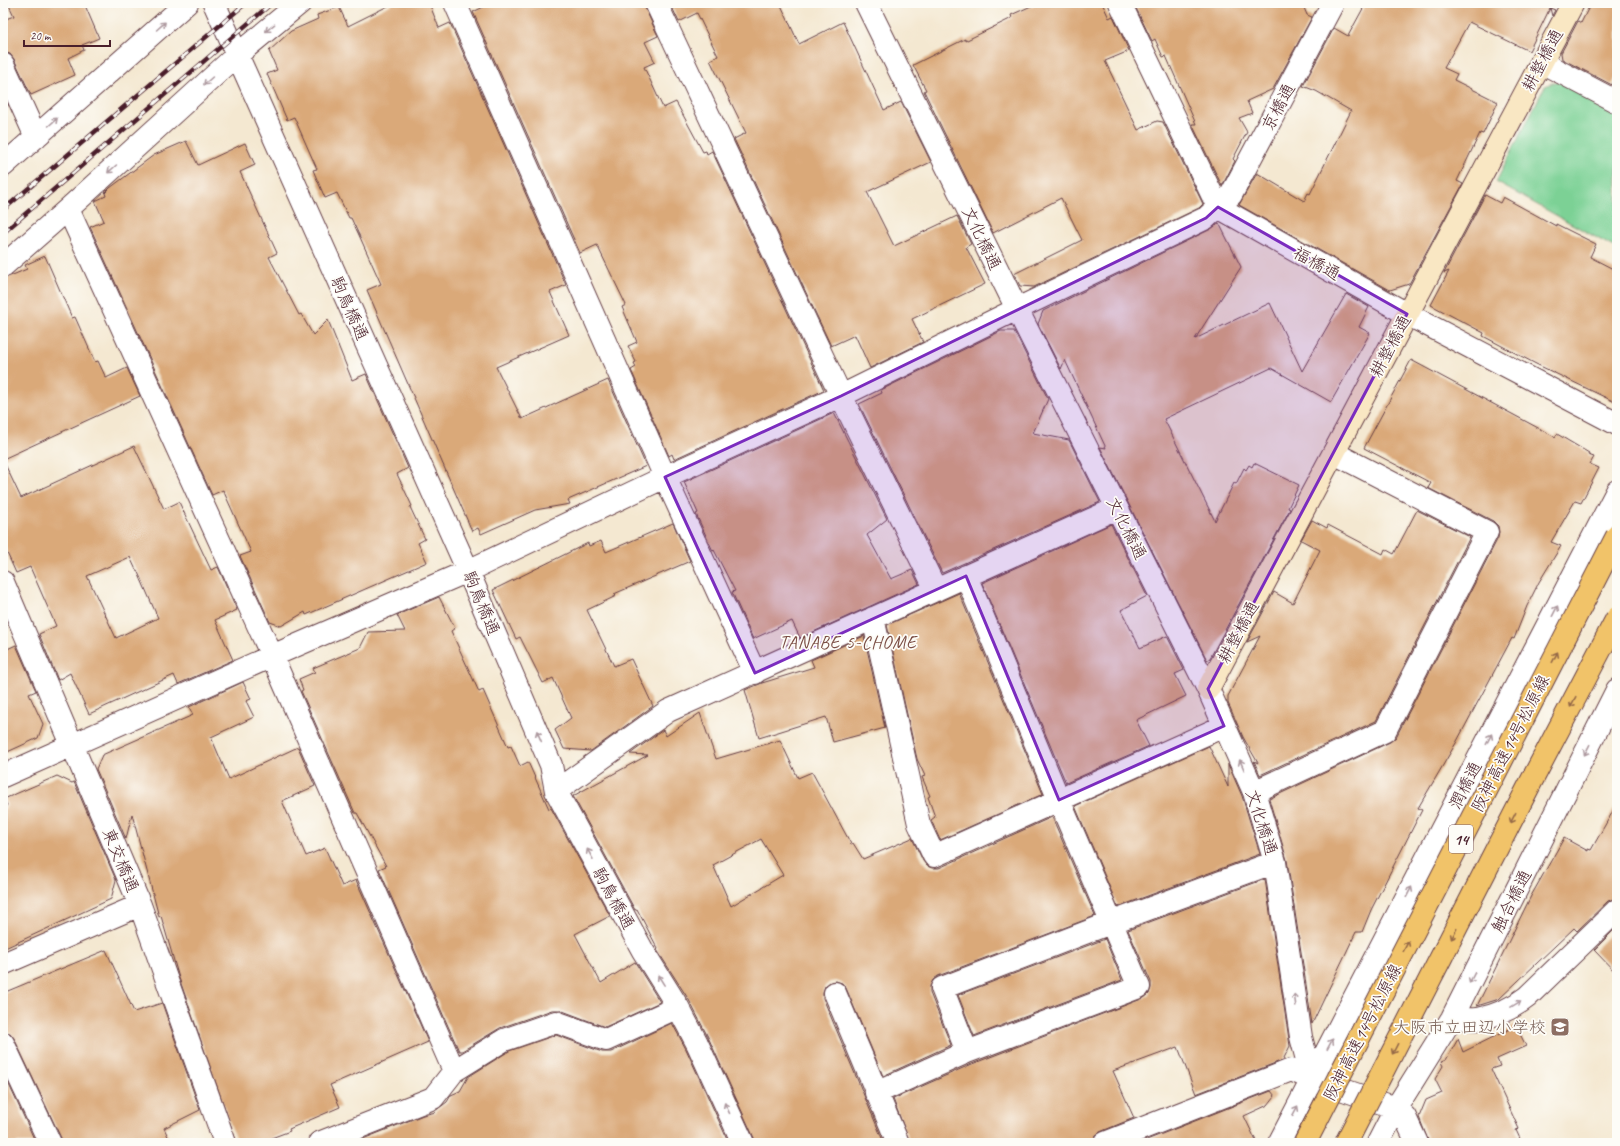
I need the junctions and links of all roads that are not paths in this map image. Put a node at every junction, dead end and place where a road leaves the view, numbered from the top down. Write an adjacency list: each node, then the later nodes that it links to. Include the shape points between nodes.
1 (187, 3): 14 (street, one-way to 1)
2 (214, 3): 10 (street, 駒鳥橋通)
3 (300, 3): 10 (street, one-way to 10)
4 (455, 3): 24 (street)
5 (656, 3): 21 (street)
6 (866, 3): 19 (street, 文化橋通)
7 (1120, 3): 16 (street)
8 (1333, 3): 16 (street, 京橋通, via 1231,194)
9 (1573, 3): 11 (street, 耕整橋通)
10 (237, 55): 17 (street, one-way to 17); 28 (street, 駒鳥橋通)
11 (1541, 62): 13 (street); 20 (street, 耕整橋通)
12 (3, 64): 14 (street)
13 (1617, 102)
14 (36, 137): 15 (street)
15 (3, 166)
16 (1218, 207): 19 (street, 京橋通, via 1206,218); 20 (street, 福橋通)
17 (68, 209): 18 (street); 34 (street)
18 (3, 266)
19 (1017, 309): 21 (street, 京橋通); 26 (street, 文化橋通)
20 (1407, 314): 22 (street, 福橋通); 23 (street, 耕整橋通)
21 (842, 396): 24 (street, 京橋通); 31 (street)
22 (1617, 424)
23 (1334, 453): 36 (street, 耕整橋通); 42 (street, via 1488,532 1385,731)
24 (665, 477): 28 (street, 京橋通); 35 (street)
25 (1617, 491): 55 (street, 潤橋通, one-way to 25)
26 (1117, 508): 29 (street); 36 (street, 文化橋通)
27 (1617, 536): 65 (highway, 阪神高速14号松原線 / 14, one-way to 27, bridge)
28 (468, 571): 34 (street, 京橋通); 41 (street, 駒鳥橋通, one-way to 28, via 551,765)
29 (966, 576): 31 (street); 43 (street)
30 (3, 582): 39 (street, 東交橋通)
31 (936, 590): 32 (street)
32 (873, 618): 35 (street); 43 (street, via 919,824 934,856)
33 (1617, 618): 66 (highway, 14, one-way to 66, bridge)
34 (272, 656): 39 (street, 京橋通); 54 (street)
35 (755, 673): 41 (street, via 668,711)
36 (1208, 689): 38 (street, 文化橋通)
37 (1617, 690): 51 (street, 触合橋通, one-way to 51)
38 (1224, 726): 42 (street, 文化橋通, one-way to 38); 43 (street)
39 (73, 744): 40 (street, 京橋通); 45 (street, 東交橋通)
40 (3, 776)
41 (556, 791): 50 (street, 駒鳥橋通, one-way to 41, via 643,950)
42 (1254, 792): 44 (street, 文化橋通)
43 (1059, 800): 47 (street)
44 (1275, 862): 47 (street); 55 (street, 文化橋通, one-way to 44, via 1301,1037)
45 (140, 905): 48 (street); 59 (street, 東交橋通)
46 (1617, 910): 51 (street, one-way to 46, via 1477,1019 1517,1005)
47 (1112, 922): 53 (street, via 942,988); 53 (street, via 1139,987)
48 (3, 964)
49 (835, 993): 56 (street)
50 (678, 1007): 54 (street, via 606,1040 556,1022 504,1040); 61 (street, 駒鳥橋通, one-way to 50)
51 (1452, 1018): 57 (street, 触合橋通)
52 (3, 1042): 58 (street)
53 (967, 1052): 56 (street)
54 (454, 1072): 60 (street, via 433,1098)
55 (1312, 1079): 57 (street); 63 (street, via 1291,1070); 64 (street, 潤橋通, one-way to 55)
56 (876, 1093): 62 (street)
57 (1396, 1108): 67 (street, 触合橋通); 68 (street, via 1405,1117)
58 (50, 1143)
59 (225, 1143)
60 (319, 1143)
61 (743, 1143)
62 (898, 1143)
63 (1106, 1143)
64 (1278, 1143)
65 (1305, 1143)
66 (1346, 1143)
67 (1378, 1143)
68 (1417, 1143)

